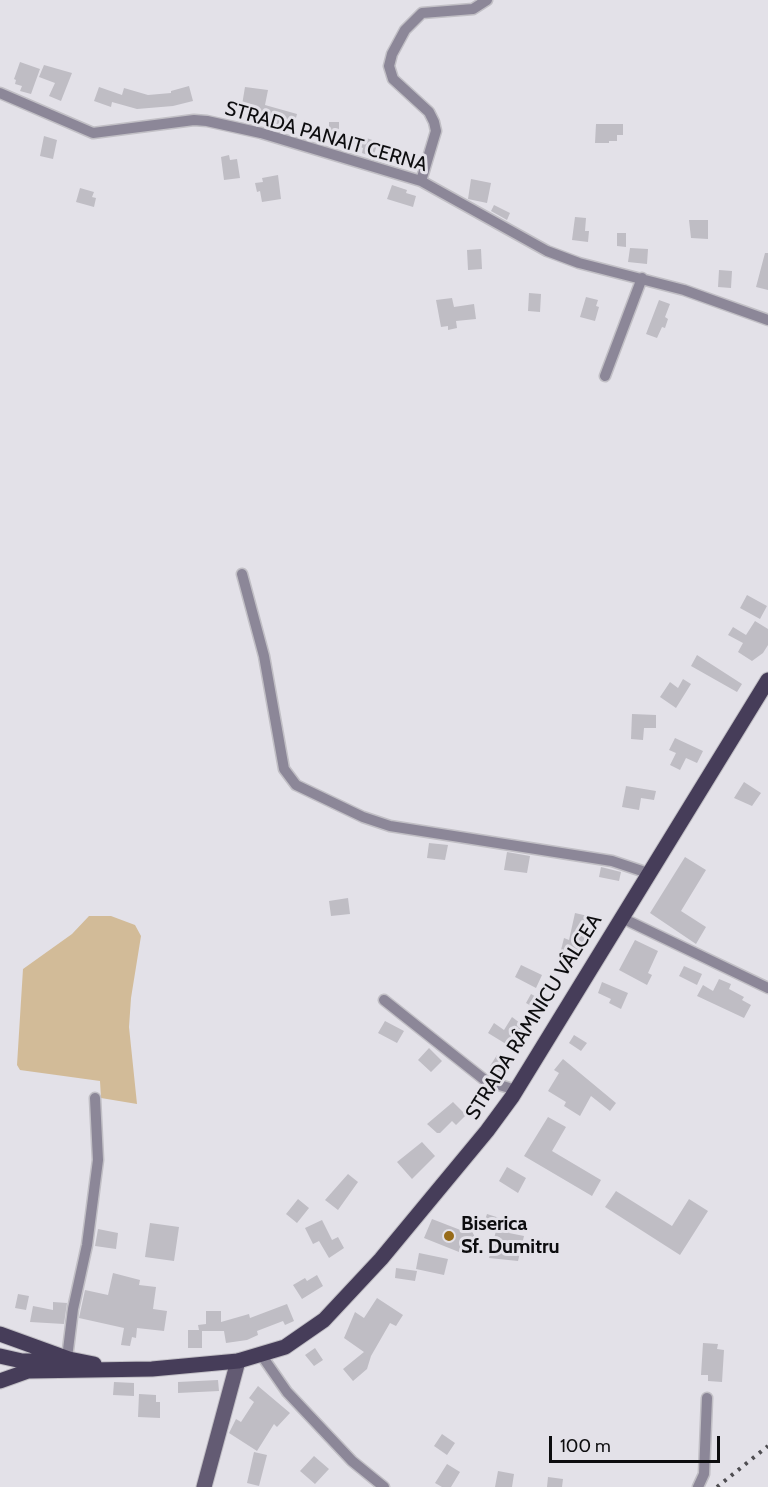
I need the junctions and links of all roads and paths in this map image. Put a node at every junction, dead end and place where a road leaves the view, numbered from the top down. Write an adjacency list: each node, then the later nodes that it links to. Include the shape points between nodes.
1 (487, 0): 3 (street, via 473,9 422,13 405,30 392,54 389,66 393,79 429,112 434,122 436,131)
2 (0, 93): 3 (street, STRADA PANAIT CERNA, via 93,133 207,121 261,133)
3 (421, 181): 4 (street, STRADA PANAIT CERNA, via 548,251)
4 (642, 278): 5 (street, STRADA PANAIT CERNA); 6 (street)
5 (768, 320)
6 (605, 376)
7 (242, 574): 9 (street, via 264,656 284,769 296,785 390,826 612,861)
8 (768, 680): 9 (main road, STRADA RÂMNICU VÂLCEA)
9 (648, 873): 10 (main road, STRADA RÂMNICU VÂLCEA)
10 (622, 918): 11 (street); 13 (main road, STRADA RÂMNICU VÂLCEA)
11 (768, 988)
12 (384, 1000): 13 (street, via 486,1081)
13 (516, 1090): 17 (main road, STRADA RÂMNICU VÂLCEA, via 487,1131 345,1300 299,1340)
14 (96, 1098): 18 (street, via 98,1160)
15 (0, 1334): 18 (main road, STRADA RÂMNICU VÂLCEA)
16 (0, 1356): 18 (main road, STRADA RÂMNICU VÂLCEA, via 22,1361)
17 (262, 1356): 19 (main road, STRADA RÂMNICU VÂLCEA); 24 (street, via 301,1407 352,1461)
18 (68, 1359): 20 (main road, STRADA RÂMNICU VÂLCEA)
19 (238, 1361): 20 (main road, STRADA RÂMNICU VÂLCEA); 23 (main road)
20 (117, 1369): 21 (main road, STRADA RÂMNICU VÂLCEA, via 28,1371)
21 (0, 1381)
22 (707, 1398): 25 (street, via 704,1474)
23 (204, 1487)
24 (384, 1487)
25 (698, 1487)

